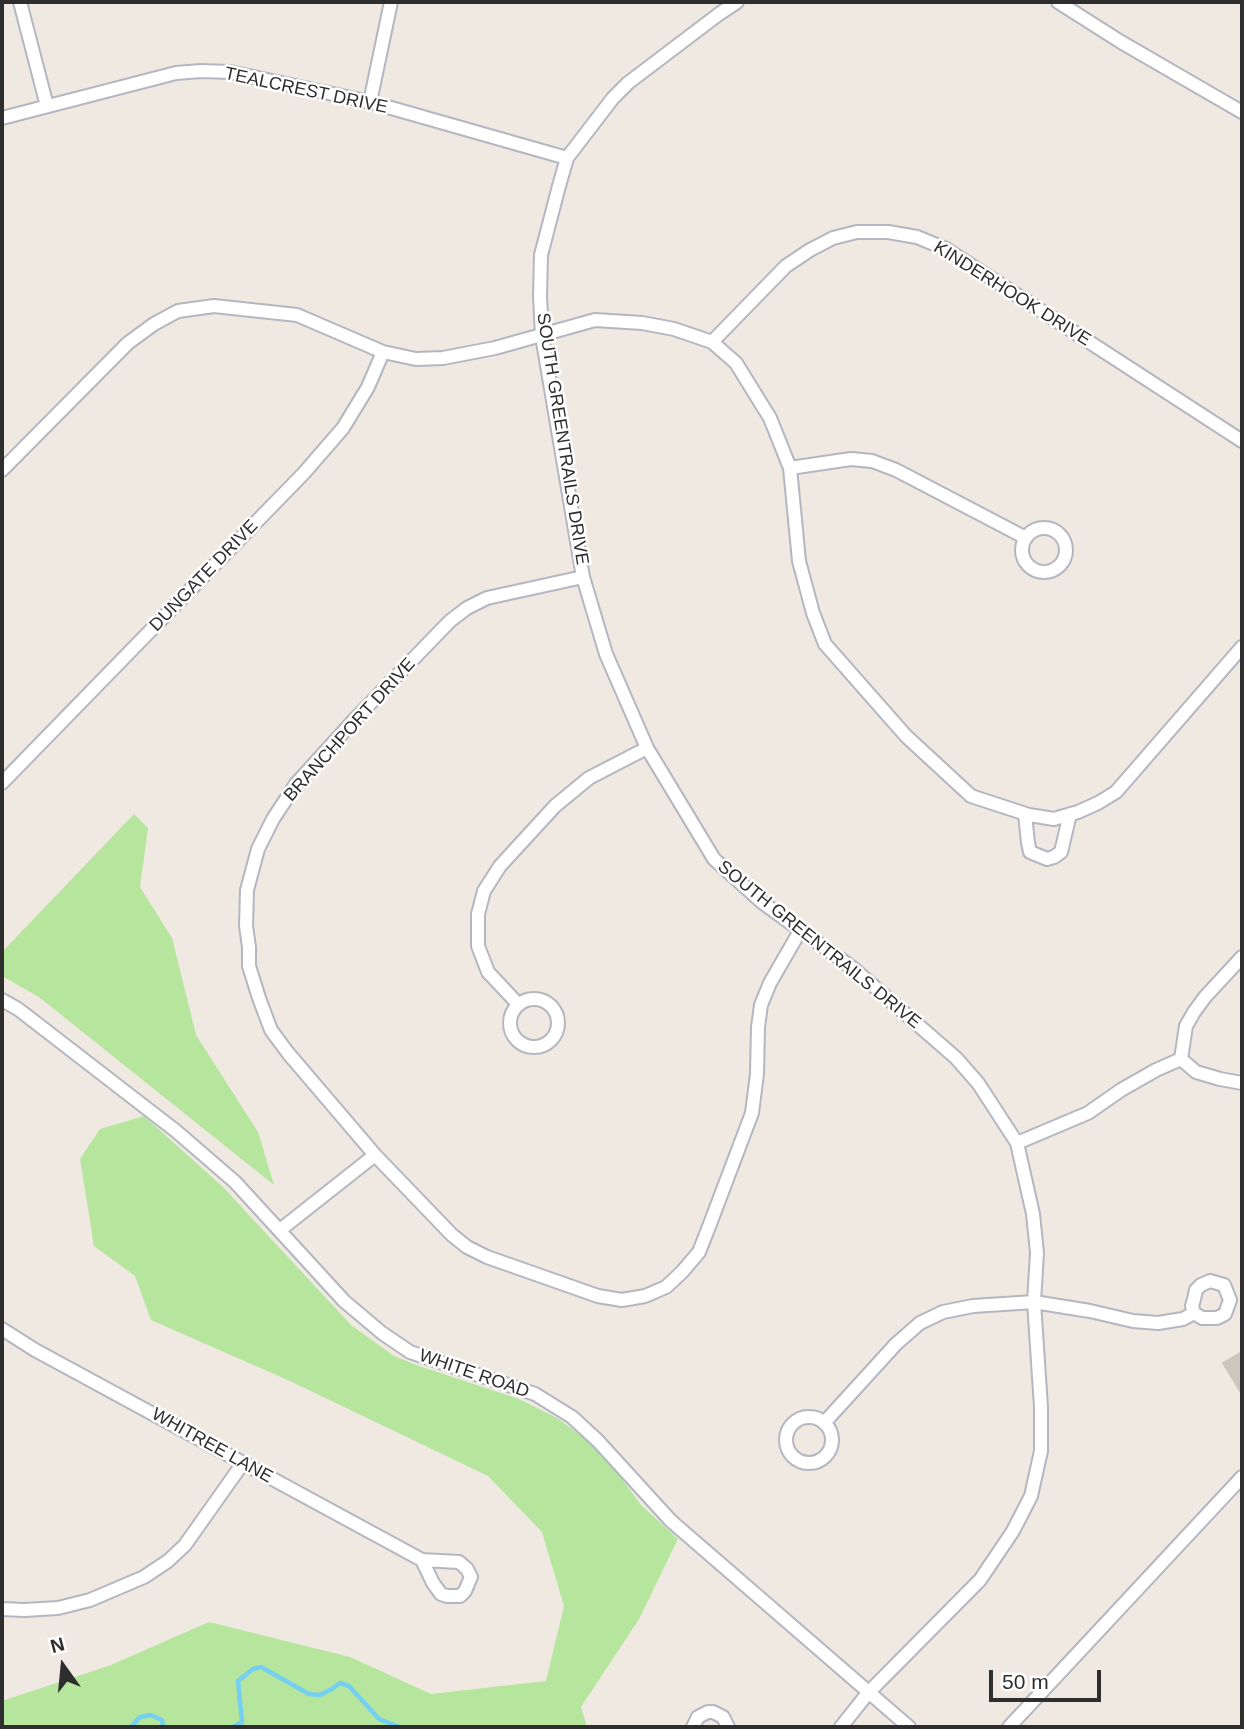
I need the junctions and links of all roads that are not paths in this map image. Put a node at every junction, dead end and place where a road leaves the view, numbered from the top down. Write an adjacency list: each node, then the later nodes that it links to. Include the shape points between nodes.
1 (20, 2): 6 (street)
2 (391, 2): 5 (street)
3 (737, 2): 9 (street, SOUTH GREENTRAILS DRIVE, via 628,83)
4 (1058, 2): 7 (street)
5 (370, 102): 6 (street, TEALCREST DRIVE, via 230,72 201,71 176,73); 9 (street, TEALCREST DRIVE)
6 (47, 106): 8 (street, TEALCREST DRIVE)
7 (1242, 112)
8 (2, 118)
9 (567, 158): 10 (street, SOUTH GREENTRAILS DRIVE, via 541,255)
10 (542, 336): 11 (street, via 595,320 674,329); 12 (street, via 443,358 416,359); 17 (street, SOUTH GREENTRAILS DRIVE)
11 (712, 342): 13 (street, KINDERHOOK DRIVE, via 786,267 832,238 857,232 917,237 946,249); 14 (street, via 736,363 754,390)
12 (383, 352): 15 (street, via 297,315 215,306 178,311 128,343); 20 (street, DUNGATE DRIVE, via 343,428 304,473)
13 (1242, 441)
14 (790, 468): 16 (street, via 851,459 872,461); 21 (street, via 799,561 825,644 906,736 971,796)
15 (2, 470)
16 (1026, 538)
17 (583, 577): 19 (street, SOUTH GREENTRAILS DRIVE, via 606,654); 30 (street, BRANCHPORT DRIVE, via 487,598 450,621 296,784 258,849 247,890 246,926 249,966 271,1030)
18 (1242, 647): 22 (street, via 1116,792)
19 (647, 748): 23 (street, SOUTH GREENTRAILS DRIVE, via 714,859); 26 (street, via 589,778 555,806 500,866 484,891 478,946 488,972)
20 (2, 783)
21 (1025, 814): 22 (street, via 1054,818); 22 (street, via 1030,852 1047,859 1061,852)
22 (1070, 814)
23 (800, 931): 29 (street, SOUTH GREENTRAILS DRIVE, via 854,969 956,1058); 30 (street, BRANCHPORT DRIVE, via 761,1005 752,1114 699,1252 666,1287 622,1300 598,1296 487,1257 452,1235)
24 (1242, 957): 27 (street, via 1194,1012 1186,1026)
25 (2, 1000): 31 (street, WHITE ROAD, via 176,1131 235,1182)
26 (518, 1004)
27 (1181, 1059): 28 (street, via 1196,1072); 29 (street, via 1088,1113)
28 (1242, 1083)
29 (1017, 1143): 32 (street, SOUTH GREENTRAILS DRIVE, via 1033,1214 1037,1253)
30 (375, 1156): 31 (street)
31 (280, 1230): 40 (street, WHITE ROAD, via 344,1301 410,1352 535,1394 572,1417 671,1521)
32 (1034, 1302): 33 (street, via 1158,1323); 35 (street, via 973,1306 920,1323); 40 (street, SOUTH GREENTRAILS DRIVE, via 1041,1451 1031,1496 981,1580)
33 (1194, 1313)
34 (2, 1329): 36 (street, WHITREE LANE)
35 (824, 1423)
36 (243, 1463): 38 (street, WHITREE LANE); 39 (street, via 185,1545 145,1577 58,1608)
37 (1242, 1477): 45 (street)
38 (422, 1560)
39 (2, 1609)
40 (868, 1693): 43 (street, SOUTH GREENTRAILS DRIVE); 44 (street, WHITE ROAD)
41 (693, 1727): 42 (street, via 698,1717 713,1712 723,1717)
42 (728, 1727)
43 (841, 1727)
44 (909, 1727)
45 (1009, 1727)

